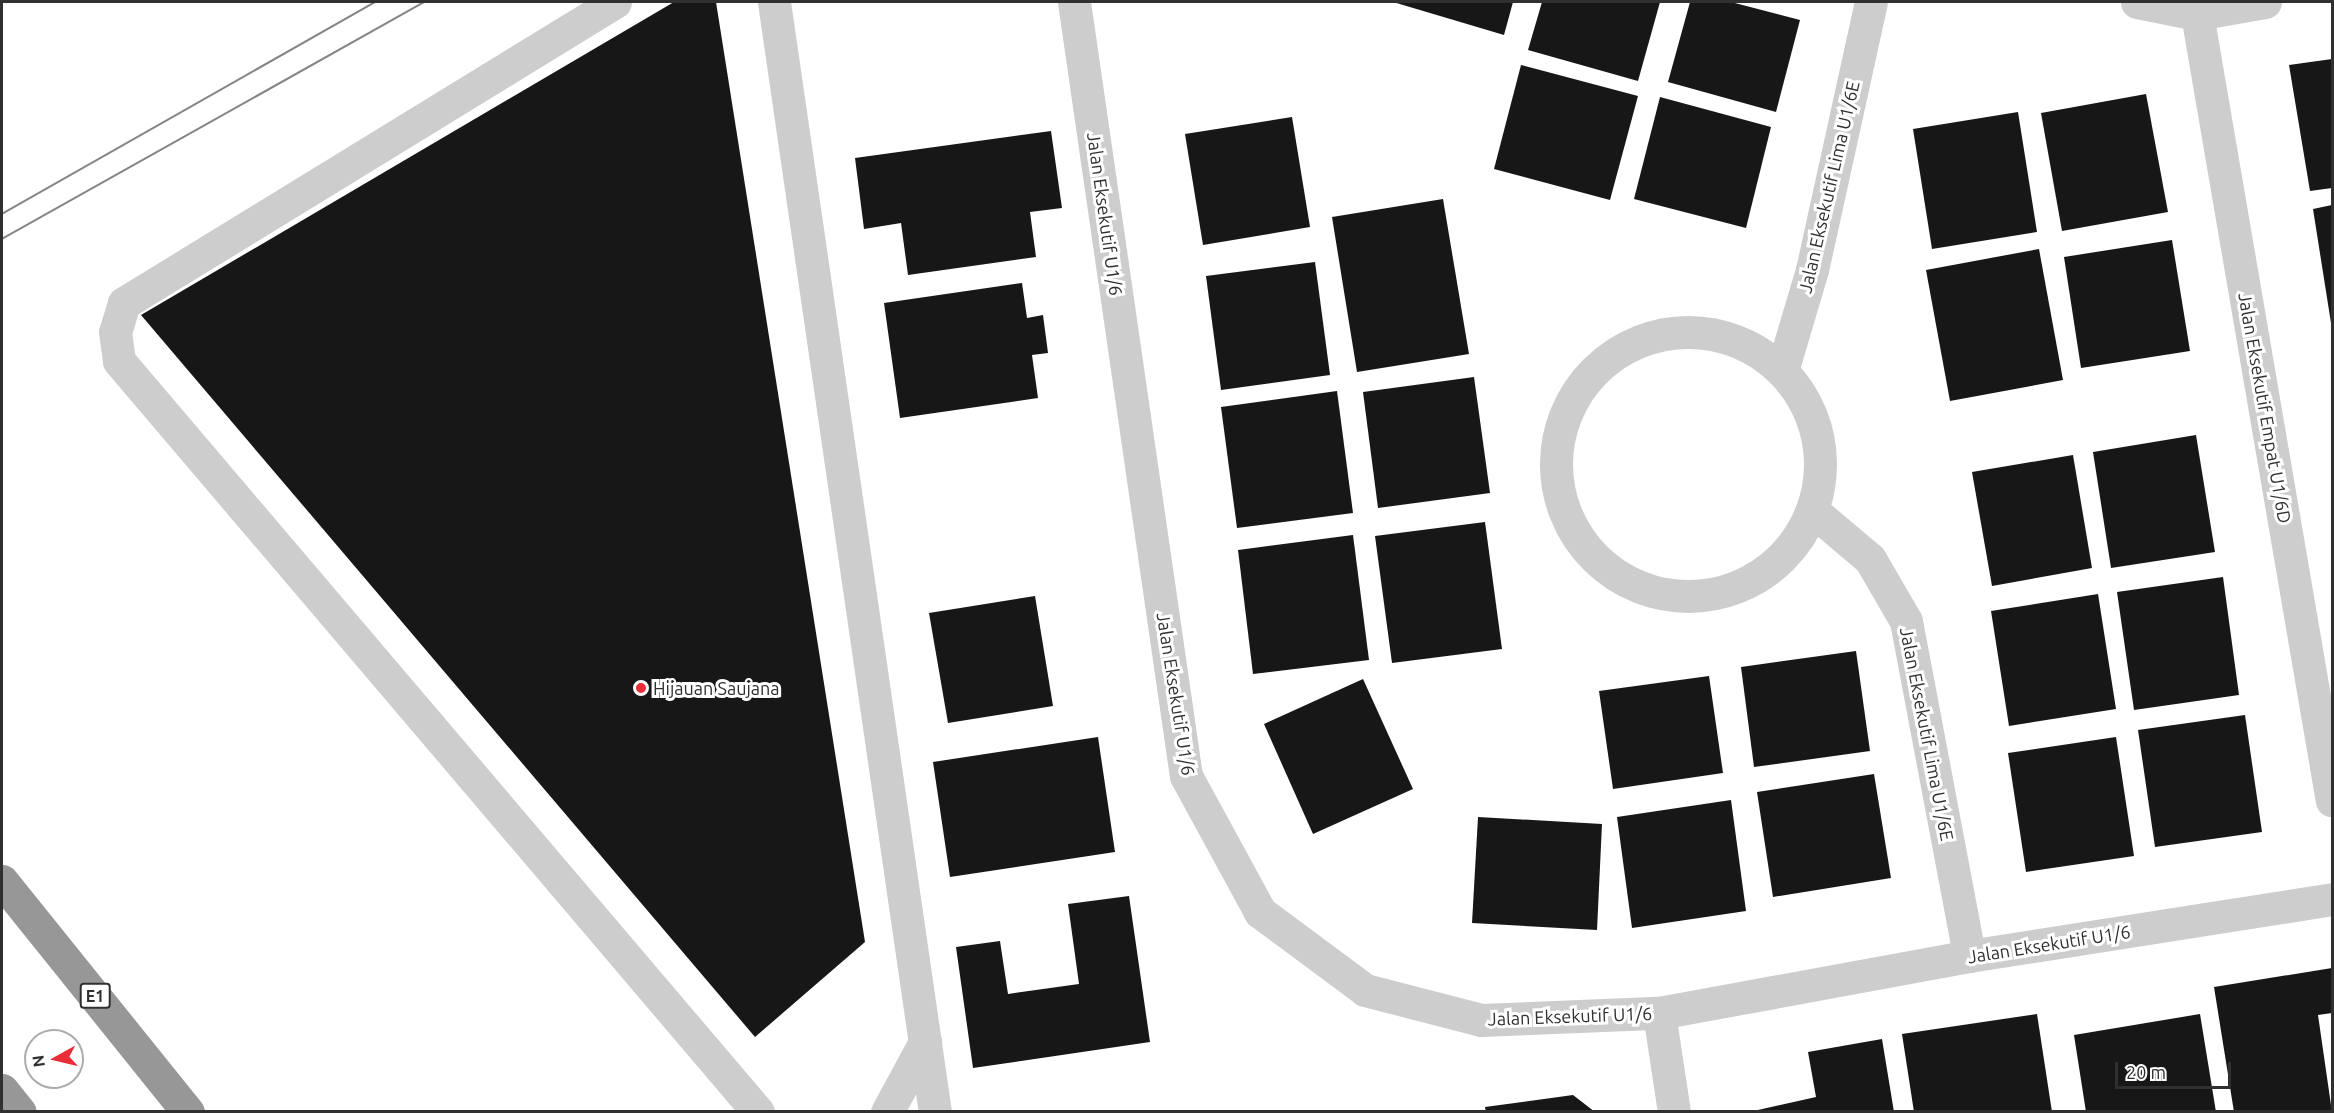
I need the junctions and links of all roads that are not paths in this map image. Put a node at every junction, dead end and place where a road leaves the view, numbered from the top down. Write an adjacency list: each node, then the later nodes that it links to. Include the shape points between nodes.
1 (615, 2): 19 (street, via 124,303 116,332 120,361)
2 (774, 2): 15 (street)
3 (1074, 2): 14 (street, Jalan Eksekutif U1/6, via 1186,776 1260,912 1365,990 1471,1017)
4 (1871, 2): 8 (street, Jalan Eksekutif Lima U1/6E, via 1812,270)
5 (2137, 2): 7 (street)
6 (2265, 2): 7 (street)
7 (2197, 14): 10 (street, Jalan Eksekutif Empat U1/6D)
8 (1782, 371): 9 (street, via 1804,401 1817,436 1820,474); 9 (street, via 1748,346 1708,332 1665,333 1625,346 1592,372 1568,408 1556,448 1558,491 1574,531 1600,564 1637,587 1678,597 1720,592 1760,576 1791,547)
9 (1812, 510): 13 (street, Jalan Eksekutif Lima U1/6E, via 1870,559 1906,621)
10 (2332, 801)
11 (2, 881): 18 (highway, E1)
12 (2332, 899): 13 (street, Jalan Eksekutif U1/6)
13 (1969, 956): 14 (street, Jalan Eksekutif U1/6)
14 (1659, 1013): 22 (street)
15 (925, 1042): 20 (street); 21 (street)
16 (2, 1090): 17 (highway)
17 (20, 1112)
18 (188, 1112)
19 (758, 1112)
20 (887, 1112)
21 (935, 1112)
22 (1674, 1112)

